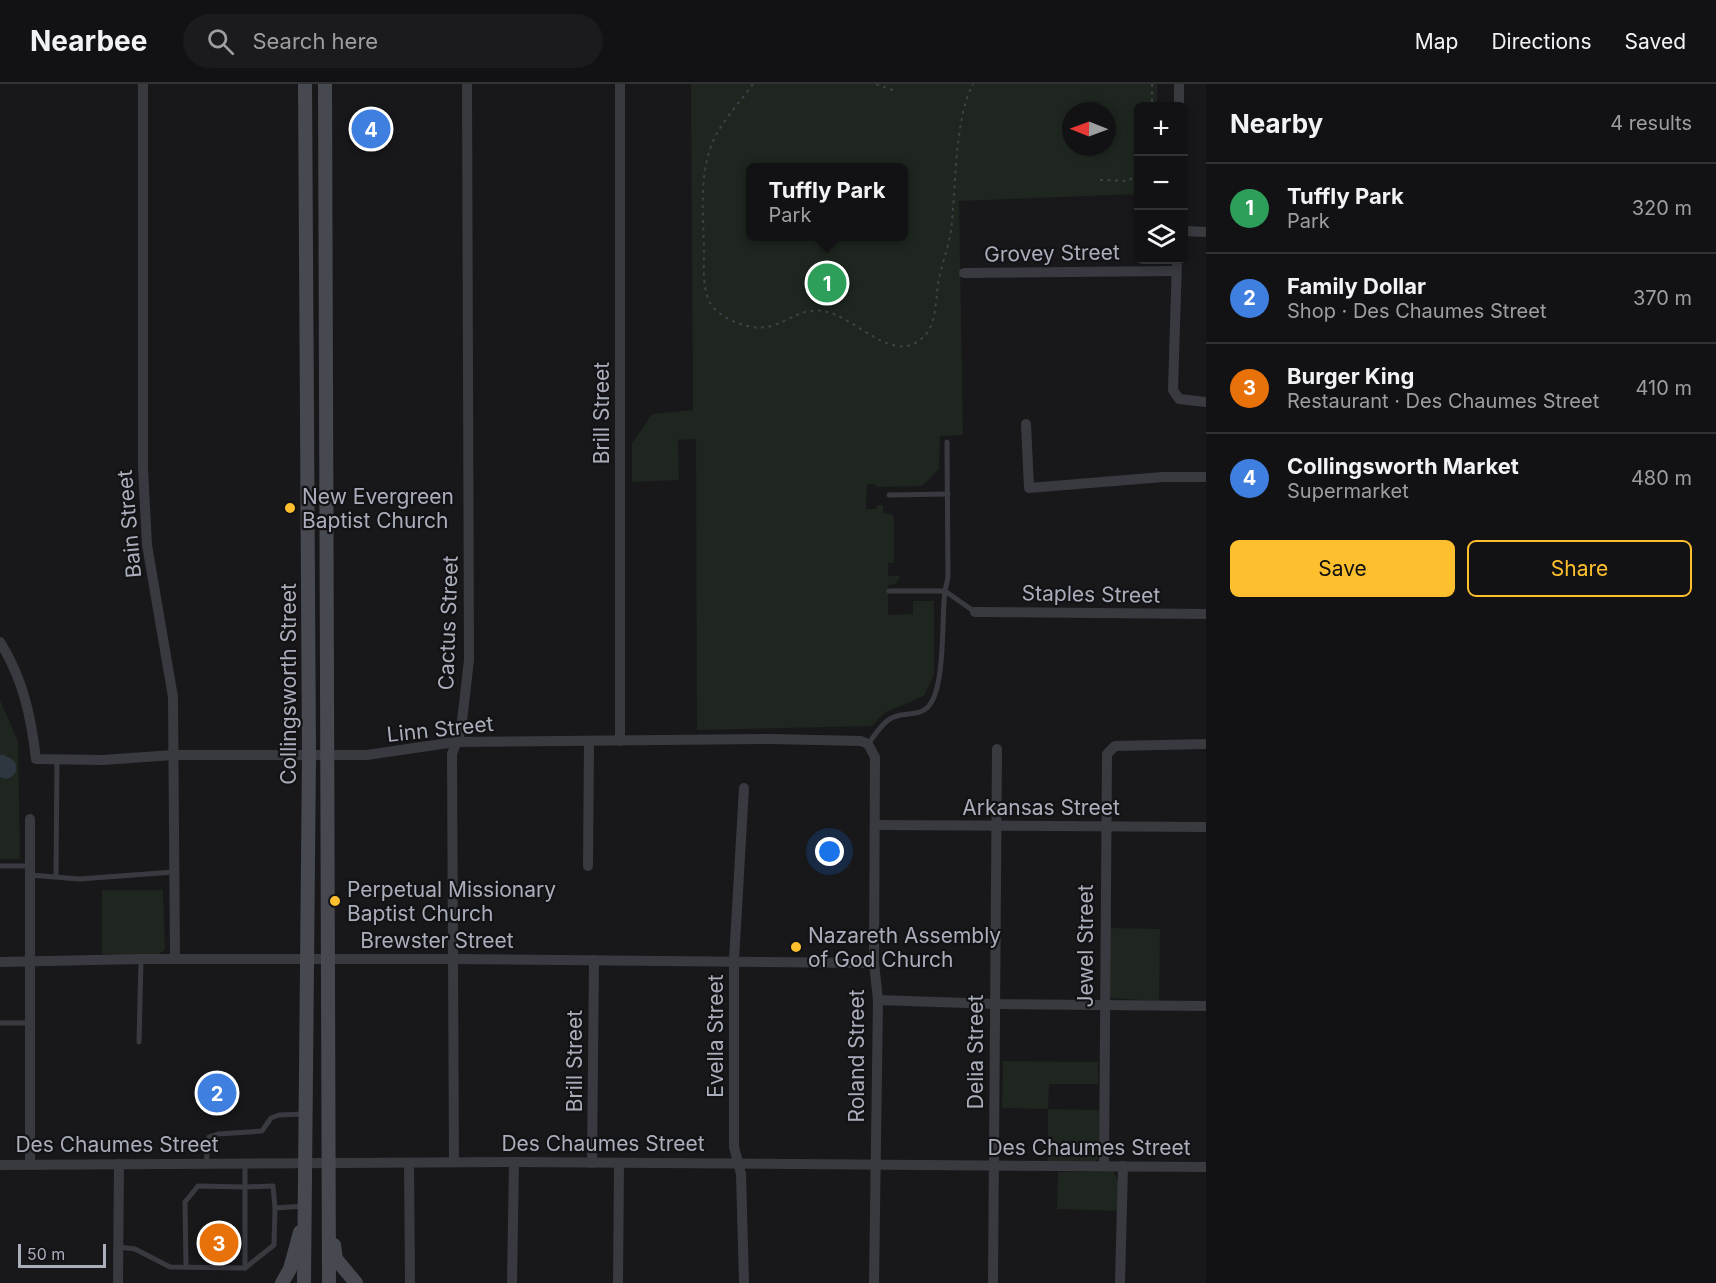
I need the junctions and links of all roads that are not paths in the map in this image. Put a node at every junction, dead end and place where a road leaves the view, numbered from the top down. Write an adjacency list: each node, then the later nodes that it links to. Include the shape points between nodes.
1 (143, 84): 29 (street, Bain Street, via 144,480 147,545 173,697)
2 (304, 84): 30 (main road, Collingsworth Street)
3 (325, 84): 31 (main road, Collingsworth Street)
4 (467, 84): 25 (street, Cactus Street, via 469,660 461,730)
5 (620, 84): 24 (street, Brill Street)
6 (1179, 84): 7 (street)
7 (1179, 102)
8 (1188, 231): 9 (street)
9 (1206, 232)
10 (1177, 265): 11 (street, Grovey Street); 12 (street, via 1174,395 1186,401)
11 (964, 273)
12 (1206, 402)
13 (1026, 424): 15 (street, via 1029,488)
14 (947, 442): 16 (lane)
15 (1206, 477)
16 (948, 494): 17 (lane); 19 (lane)
17 (889, 495)
18 (889, 591): 19 (lane)
19 (945, 591): 20 (lane); 26 (lane, via 935,698 921,712 895,716 881,726)
20 (975, 612): 21 (street, Staples Street)
21 (1206, 614)
22 (0, 642): 32 (street, Linn Street, via 16,667 30,708 36,759)
23 (589, 741): 24 (street, Linn Street); 25 (street, Linn Street); 39 (street)
24 (620, 741): 26 (street, Linn Street, via 771,739)
25 (455, 742): 31 (street, Linn Street, via 382,754); 46 (street, Cactus Street)
26 (868, 744): 35 (street, Roland Street, via 875,757)
27 (1206, 744): 37 (street, Jewel Street, via 1115,746 1107,754)
28 (997, 749): 36 (street, Delia Street)
29 (173, 755): 30 (street, Linn Street); 32 (street, Linn Street); 42 (street, Bain Street)
30 (309, 755): 31 (street, Linn Street); 47 (main road, Collingsworth Street)
31 (328, 755): 48 (main road, Collingsworth Street)
32 (57, 760): 43 (lane)
33 (744, 788): 50 (street, Evella Street)
34 (30, 819): 41 (street)
35 (875, 825): 36 (street, Arkansas Street); 53 (street, Roland Street)
36 (996, 826): 37 (street, Arkansas Street); 55 (street, Delia Street)
37 (1106, 827): 38 (street, Arkansas Street); 56 (street, Jewel Street)
38 (1206, 827)
39 (588, 866)
40 (0, 867): 41 (lane)
41 (30, 871): 43 (lane); 52 (street)
42 (174, 872): 43 (lane, via 79,879); 45 (street, Bain Street)
43 (56, 876)
44 (141, 959): 45 (street, Brewster Street); 52 (street, Brewster Street); 60 (lane)
45 (175, 959): 47 (street, Brewster Street)
46 (452, 959): 48 (street, Brewster Street); 49 (street, Brewster Street); 64 (street, Cactus Street)
47 (308, 960): 48 (street, Brewster Street); 61 (main road, Collingsworth Street)
48 (328, 960): 63 (main road, Collingsworth Street)
49 (594, 960): 50 (street, Brewster Street); 69 (street, Brill Street)
50 (734, 960): 53 (street, Brewster Street); 70 (street, Evella Street, via 734,1147)
51 (0, 962): 52 (street, Brewster Street)
52 (30, 962): 59 (street)
53 (874, 963): 54 (street, Roland Street)
54 (878, 1000): 55 (street); 75 (street, Roland Street)
55 (995, 1004): 56 (street); 78 (street, Delia Street)
56 (1104, 1005): 57 (street); 76 (street, Jewel Street)
57 (1206, 1005)
58 (0, 1023): 59 (lane)
59 (30, 1023): 71 (street)
60 (139, 1042)
61 (307, 1114): 62 (main road, Collingsworth Street); 66 (lane, via 279,1114 262,1131 209,1137)
62 (306, 1162): 63 (street, Des Chaumes Street); 67 (street, Des Chaumes Street); 81 (main road, Collingsworth Street)
63 (327, 1162): 68 (street, Des Chaumes Street); 83 (main road, Collingsworth Street)
64 (454, 1162): 65 (street, Des Chaumes Street); 68 (street, Des Chaumes Street)
65 (514, 1162): 69 (street, Des Chaumes Street); 93 (street)
66 (206, 1163): 67 (street, Des Chaumes Street); 72 (street, Des Chaumes Street)
67 (245, 1163): 80 (lane)
68 (409, 1163): 92 (street)
69 (592, 1163): 73 (street, Des Chaumes Street)
70 (739, 1163): 73 (street, Des Chaumes Street); 75 (street, Des Chaumes Street); 95 (street, Evella Street)
71 (30, 1164): 72 (street, Des Chaumes Street); 74 (street, Des Chaumes Street)
72 (119, 1164): 84 (street)
73 (618, 1164): 94 (street)
74 (0, 1165)
75 (876, 1166): 78 (street, Des Chaumes Street); 96 (street, Roland Street)
76 (1104, 1166): 77 (street, Des Chaumes Street); 78 (street, Des Chaumes Street)
77 (1123, 1166): 79 (street, Des Chaumes Street); 98 (street)
78 (994, 1167): 97 (street, Delia Street)
79 (1206, 1167)
80 (245, 1187): 82 (lane, via 273,1186); 85 (lane, via 198,1186 186,1202); 86 (lane)
81 (305, 1206): 82 (lane); 88 (main road, via 290,1269); 89 (main road, Collingsworth Street)
82 (275, 1208): 86 (lane, via 274,1245)
83 (329, 1219): 90 (main road, Collingsworth Street); 91 (main road, via 336,1259)
84 (118, 1246): 85 (lane, via 135,1249 170,1267); 87 (street)
85 (186, 1267): 86 (lane)
86 (245, 1268)
87 (118, 1283)
88 (282, 1283)
89 (304, 1283)
90 (328, 1283)
91 (356, 1283)
92 (410, 1283)
93 (512, 1283)
94 (618, 1283)
95 (744, 1283)
96 (874, 1283)
97 (993, 1283)
98 (1120, 1283)

